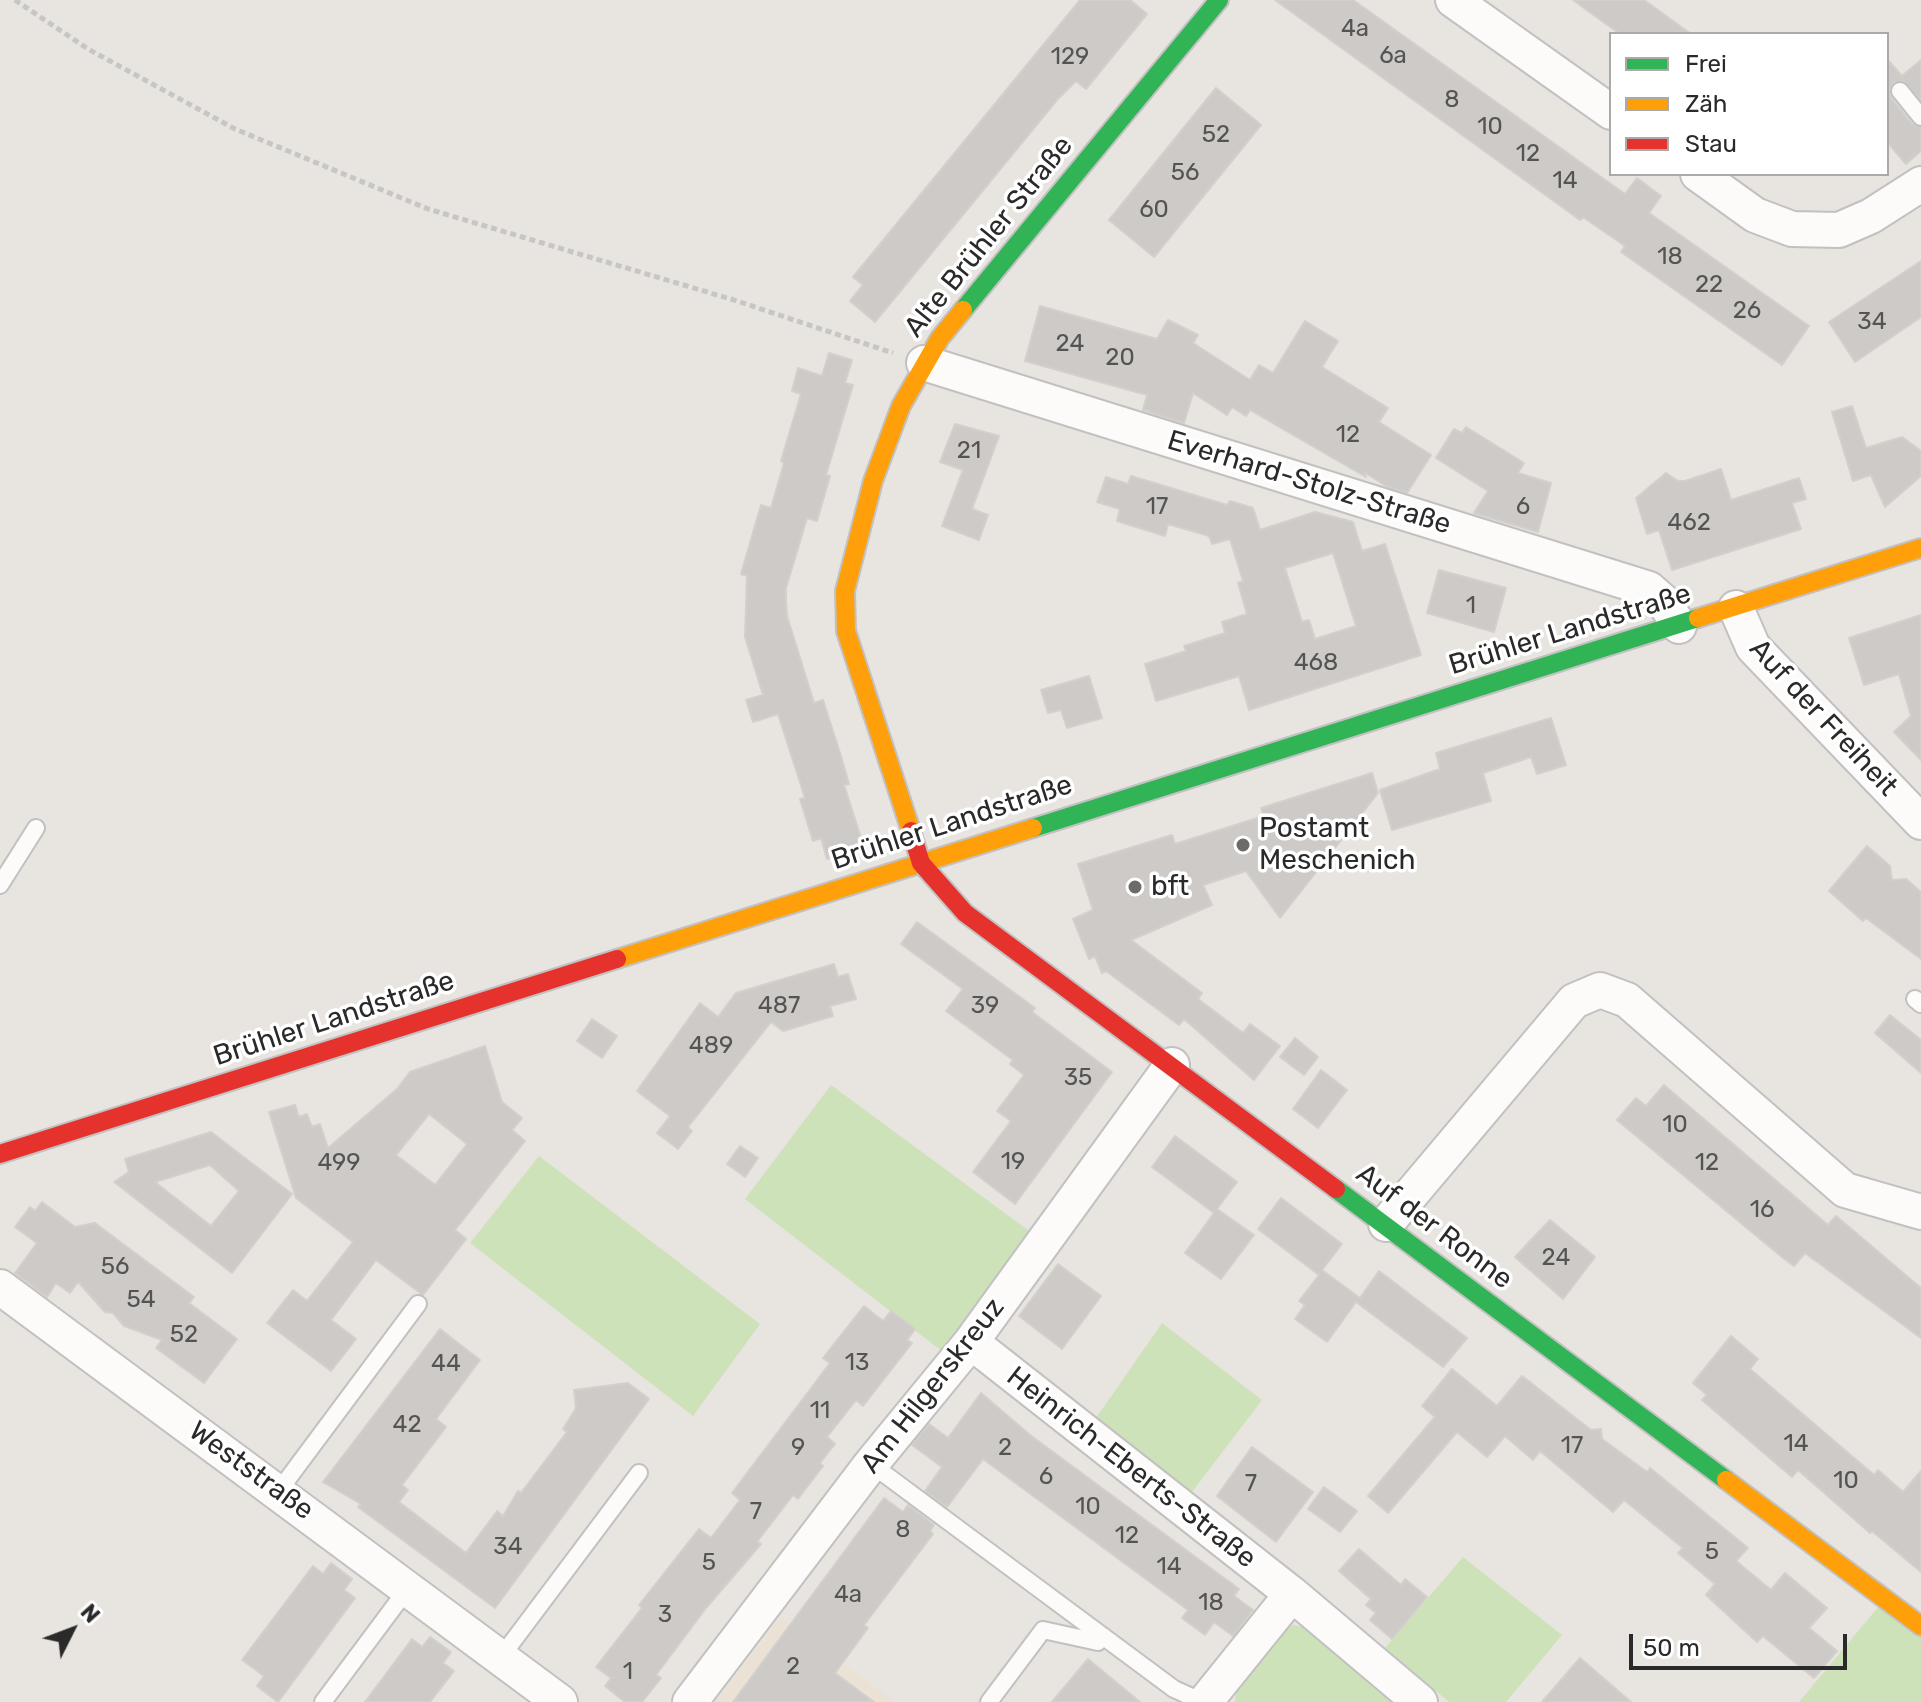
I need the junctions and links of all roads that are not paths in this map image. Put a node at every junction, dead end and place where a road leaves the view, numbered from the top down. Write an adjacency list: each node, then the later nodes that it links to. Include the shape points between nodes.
1 (1219, 0): 8 (street, Alte Brühler Straße)
2 (1453, 0): 4 (street)
3 (1900, 91): 5 (lane)
4 (1609, 111)
5 (1921, 117)
6 (1701, 176): 7 (street, via 1755,215 1792,229 1839,230)
7 (1921, 184)
8 (924, 363): 11 (street, Everhard-Stolz-Straße, via 1649,589); 14 (street, Alte Brühler Straße, via 901,406 873,481 845,591 846,631)
9 (1921, 548): 10 (street, Brühler Landstraße)
10 (1736, 608): 11 (street, Brühler Landstraße); 12 (street, Auf der Freiheit, via 1753,647)
11 (1679, 626): 14 (street, Brühler Landstraße)
12 (1921, 822)
13 (36, 828): 15 (lane)
14 (921, 863): 16 (street, Auf der Ronne, via 965,913); 17 (street, Brühler Landstraße)
15 (0, 885)
16 (1172, 1065): 19 (street, Auf der Ronne); 22 (street, Am Hilgerskreuz)
17 (0, 1154)
18 (1921, 1212): 19 (street, via 1845,1190 1627,1000 1600,990 1574,1001)
19 (1386, 1224): 28 (street, Auf der Ronne)
20 (0, 1287): 25 (street, Weststraße)
21 (418, 1304): 25 (lane)
22 (971, 1342): 23 (street, Am Hilgerskreuz); 27 (street, Heinrich-Eberts-Straße)
23 (871, 1464): 29 (lane); 33 (street, Am Hilgerskreuz)
24 (639, 1473): 30 (lane)
25 (278, 1492): 26 (street, Weststraße)
26 (408, 1588): 30 (street, Weststraße); 31 (lane)
27 (1292, 1594): 35 (street); 36 (street, Heinrich-Eberts-Straße)
28 (1921, 1626)
29 (1103, 1636): 34 (lane, via 1098,1642 1043,1630); 35 (lane, via 1174,1689)
30 (501, 1657): 32 (street, Weststraße)
31 (323, 1702)
32 (560, 1702)
33 (690, 1702)
34 (989, 1702)
35 (1204, 1702)
36 (1420, 1702)

